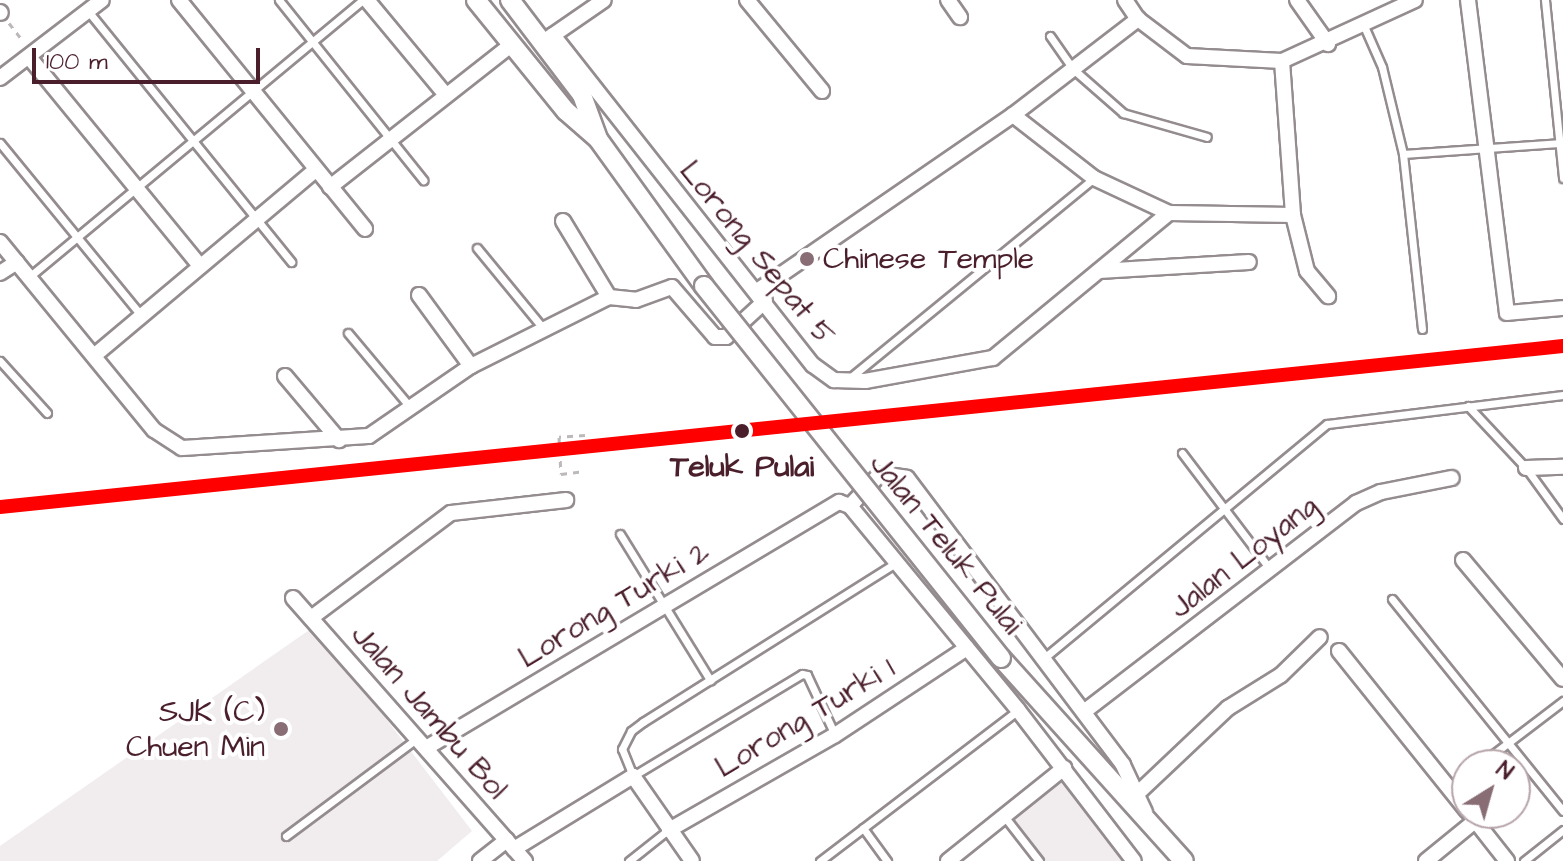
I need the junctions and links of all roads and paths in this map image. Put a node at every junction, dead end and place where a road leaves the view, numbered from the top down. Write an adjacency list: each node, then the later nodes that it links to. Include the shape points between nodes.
1 (102, 0): 16 (street)
2 (179, 0): 31 (street)
3 (279, 0): 23 (lane)
4 (365, 0): 23 (lane); 32 (street)
5 (477, 0): 25 (main road, Jalan Teluk Pulai)
6 (510, 0): 22 (main road, Jalan Teluk Pulai)
7 (604, 0): 22 (street)
8 (747, 0): 30 (street)
9 (948, 0): 18 (street)
10 (1125, 0): 19 (street)
11 (1297, 0): 24 (street)
12 (1415, 0): 15 (street)
13 (1468, 0): 40 (street)
14 (1545, 0): 38 (lane)
15 (1398, 4): 20 (street)
16 (88, 11): 26 (street); 39 (lane)
17 (0, 12): 26 (path)
18 (960, 17)
19 (1138, 19): 27 (street, via 1187,56); 28 (street)
20 (1364, 26): 24 (street); 41 (lane, via 1382,67)
21 (1050, 36): 28 (lane)
22 (548, 39): 36 (main road, Jalan Teluk Pulai, via 582,95); 64 (street, Lorong Sepat 5)
23 (313, 42): 31 (lane); 34 (lane)
24 (1328, 44): 27 (street)
25 (511, 45): 32 (street); 36 (main road, Jalan Teluk Pulai, via 566,111)
26 (32, 56): 29 (street); 47 (street)
27 (1282, 61): 49 (street)
28 (1073, 69): 33 (street); 35 (lane, via 1123,113)
29 (0, 78)
30 (822, 91)
31 (254, 93): 39 (lane); 42 (street)
32 (445, 94): 34 (street)
33 (1013, 115): 43 (street); 64 (street)
34 (391, 137): 45 (lane); 46 (street)
35 (1207, 137)
36 (598, 139): 120 (main road, Jalan Teluk Pulai, bridge, via 704,286 1001,658)
37 (0, 143): 53 (lane)
38 (1559, 143): 40 (lane); 44 (lane)
39 (194, 144): 47 (lane); 50 (lane)
40 (1485, 150): 41 (lane); 67 (street, via 1507,313)
41 (1403, 154): 70 (lane)
42 (314, 171): 46 (street); 50 (street)
43 (1094, 178): 48 (street); 76 (lane)
44 (1563, 178)
45 (423, 180)
46 (330, 187): 52 (street)
47 (137, 191): 53 (lane); 59 (street)
48 (1169, 213): 49 (street); 60 (street, Lorong Sepat 5)
49 (1293, 215): 65 (street, via 1307,271)
50 (256, 218): 57 (lane); 59 (street)
51 (563, 221): 66 (street)
52 (365, 229)
53 (79, 240): 62 (lane); 68 (lane)
54 (0, 242): 56 (street)
55 (477, 248): 69 (lane)
56 (17, 262): 61 (street); 62 (street)
57 (291, 262)
58 (1249, 262): 60 (street)
59 (200, 266): 68 (street)
60 (1099, 271): 76 (street, Lorong Sepat 5, via 993,358)
61 (0, 273)
62 (29, 277): 72 (street)
63 (419, 295): 74 (street)
64 (761, 296): 66 (street, via 726,337 715,337 672,287 636,300); 76 (street, Lorong Sepat 5, via 813,365)
65 (1328, 296)
66 (609, 297): 69 (street)
67 (1563, 308)
68 (141, 315): 72 (street)
69 (543, 328): 74 (street)
70 (1422, 329)
71 (348, 333): 79 (lane)
72 (95, 355): 82 (street, via 172,445)
73 (0, 361): 80 (lane)
74 (471, 366): 79 (street)
75 (285, 376): 82 (street)
76 (845, 382)
77 (1563, 395): 78 (lane)
78 (1468, 406): 85 (lane); 90 (lane, via 1327,424)
79 (410, 407): 82 (street, via 369,436)
80 (47, 413)
81 (585, 435): 86 (path, via 559,437 561,474)
82 (339, 440)
83 (1182, 453): 90 (lane)
84 (1563, 467): 85 (street)
85 (1526, 468): 91 (lane)
86 (585, 471)
87 (1452, 478): 95 (street, Jalan Loyang, via 1381,492 1356,503)
88 (566, 500): 99 (street, via 451,513)
89 (850, 506): 94 (street); 98 (street, Lorong Turki 2, via 839,502 829,507); 103 (street, via 880,474 907,478)
90 (1221, 508): 95 (lane); 103 (lane)
91 (1563, 519)
92 (620, 534): 98 (lane)
93 (1463, 560): 104 (street)
94 (895, 563): 101 (street); 105 (lane)
95 (1270, 569): 108 (street, Jalan Loyang)
96 (293, 598): 99 (street, Jalan Jambu Bol)
97 (1392, 599): 111 (lane)
98 (665, 605): 105 (lane); 110 (street, Lorong Turki 2)
99 (311, 618): 110 (street, Jalan Jambu Bol)
100 (1320, 637): 117 (street, via 1281,675 1228,708)
101 (967, 648): 107 (street); 109 (street, Lorong Turki 1)
102 (1339, 651): 115 (street)
103 (1044, 658): 108 (street)
104 (1563, 679)
105 (710, 680): 114 (lane, via 631,731 622,749)
106 (1563, 701): 111 (lane)
107 (1018, 710): 113 (street); 121 (lane)
108 (1085, 711): 117 (street)
109 (835, 735): 114 (lane, via 802,674); 124 (street, Lorong Turki 1)
110 (422, 743): 126 (lane); 127 (street, Jalan Jambu Bol)
111 (1507, 744): 112 (lane); 118 (lane)
112 (1500, 749)
113 (1064, 768): 119 (street); 137 (street)
114 (633, 776): 124 (street); 127 (street)
115 (1449, 788): 116 (street)
116 (1451, 791)
117 (1137, 794): 120 (street)
118 (1563, 811)
119 (1004, 816): 129 (street); 136 (lane)
120 (1148, 818): 128 (main road, Jalan Teluk Pulai)
121 (863, 828): 134 (lane); 135 (lane)
122 (1457, 829): 138 (street)
123 (1481, 829): 139 (street)
124 (669, 830): 132 (lane); 133 (street)
125 (1563, 830): 140 (lane)
126 (286, 836)
127 (511, 844): 130 (street); 131 (street, Jalan Jambu Bol)
128 (1188, 859)
129 (952, 860)
130 (480, 861)
131 (525, 861)
132 (629, 861)
133 (692, 861)
134 (820, 861)
135 (887, 861)
136 (1039, 861)
137 (1134, 861)
138 (1426, 861)
139 (1507, 861)
140 (1524, 861)

